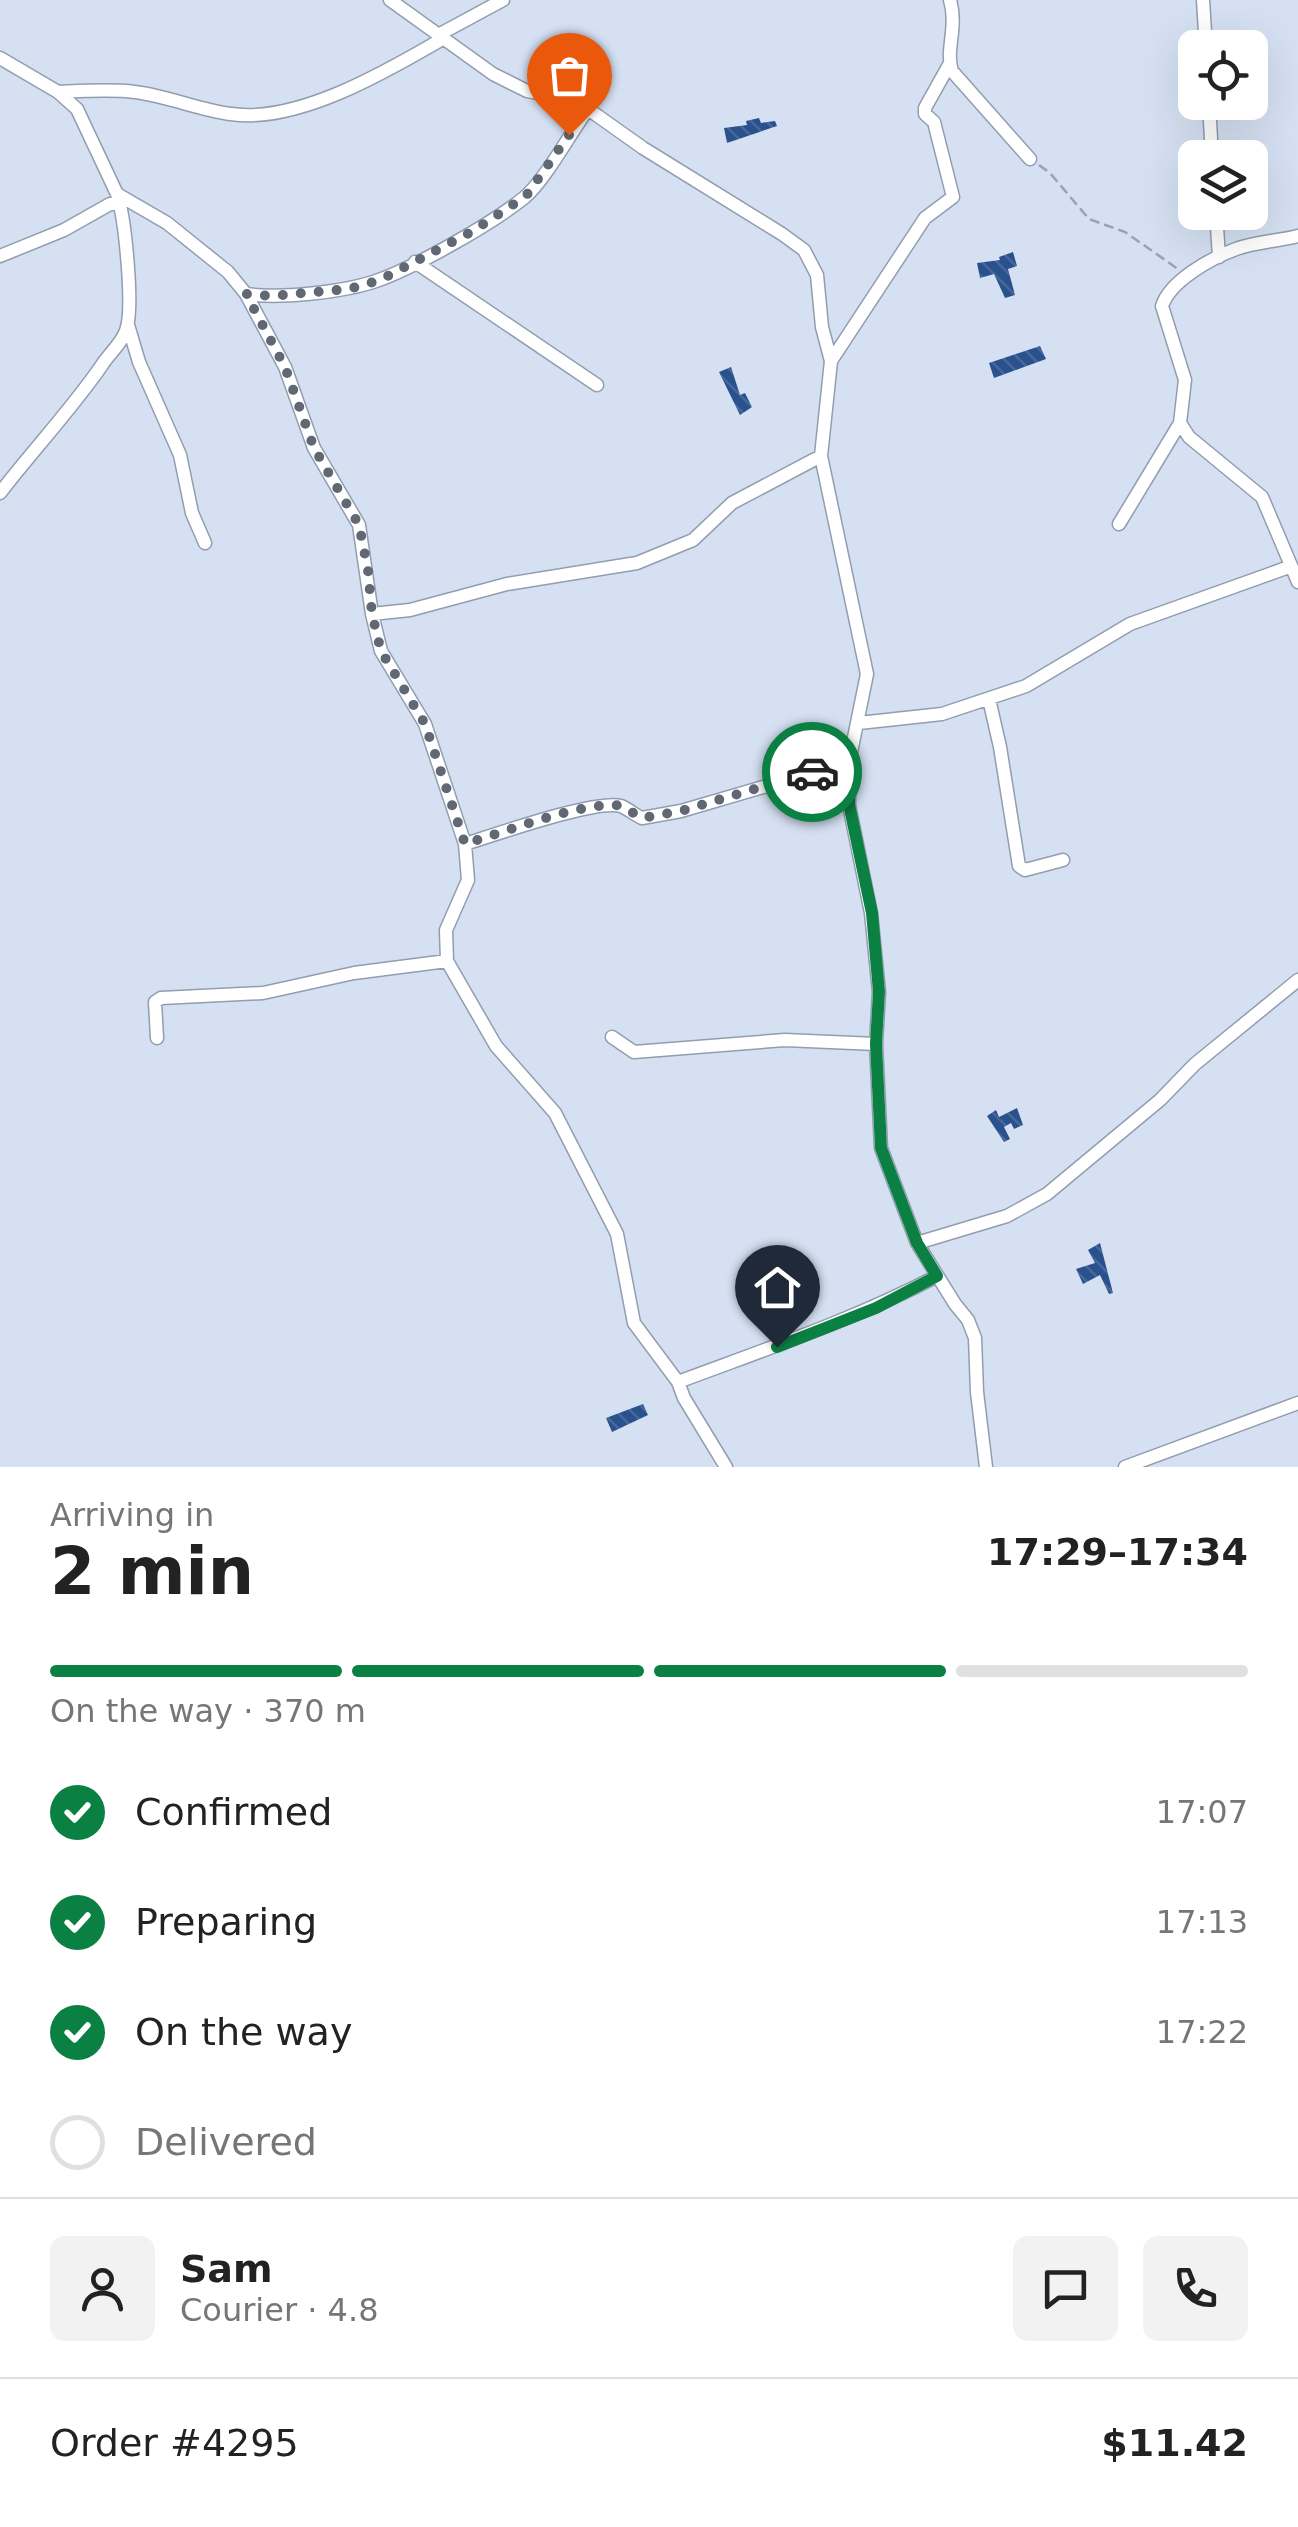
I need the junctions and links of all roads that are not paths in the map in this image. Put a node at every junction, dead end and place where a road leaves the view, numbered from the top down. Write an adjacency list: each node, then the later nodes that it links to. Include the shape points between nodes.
1 (390, 0): 6 (street)
2 (504, 0): 6 (street)
3 (950, 0): 8 (street)
4 (1203, 0): 5 (street)
5 (1205, 30)
6 (442, 36): 9 (street, via 363,85 254,116 131,91); 10 (street, via 510,82)
7 (0, 58): 9 (street)
8 (950, 65): 11 (street); 20 (street, via 926,114 934,122 953,197 925,218)
9 (58, 92): 12 (street, via 78,109)
10 (588, 109): 17 (street, via 526,196); 20 (street, via 804,250 817,275)
11 (1030, 159)
12 (119, 199): 15 (street); 18 (street, via 167,223); 19 (street)
13 (1217, 230): 16 (street)
14 (1298, 236): 16 (street)
15 (0, 256)
16 (1219, 257): 22 (street, via 1165,296 1162,306 1185,380)
17 (415, 262): 18 (street, via 349,289); 21 (street)
18 (246, 294): 29 (street, via 285,367 314,448 359,525)
19 (128, 325): 24 (street); 26 (street, via 180,455)
20 (831, 360): 23 (street)
21 (596, 385)
22 (1180, 423): 25 (street); 27 (street, via 1262,497)
23 (821, 456): 29 (street, via 732,503 692,540 637,563); 31 (street, via 867,674)
24 (0, 493)
25 (1119, 524)
26 (205, 543)
27 (1289, 567): 28 (street); 30 (street, via 1130,624 1046,676)
28 (1298, 582)
29 (372, 614): 33 (street, via 381,651 425,724)
30 (989, 699): 31 (street, via 942,714); 34 (street, via 1018,866)
31 (858, 723): 32 (street)
32 (849, 762): 33 (street, via 681,811 642,818 611,805); 39 (street, via 849,804 872,913)
33 (465, 844): 35 (street, via 468,880 446,930)
34 (1064, 860)
35 (447, 961): 38 (street, via 263,992 161,998 155,1002); 42 (street, via 496,1046 556,1113 617,1234 634,1324)
36 (1298, 980): 40 (street, via 1047,1194 1007,1216)
37 (612, 1036): 39 (street, via 634,1052 785,1040)
38 (157, 1038)
39 (876, 1044): 40 (street, via 881,1148)
40 (917, 1243): 41 (street)
41 (937, 1276): 42 (street, via 803,1338); 45 (street, via 974,1338)
42 (678, 1382): 44 (street)
43 (1298, 1403): 46 (street)
44 (726, 1467)
45 (986, 1467)
46 (1125, 1467)

